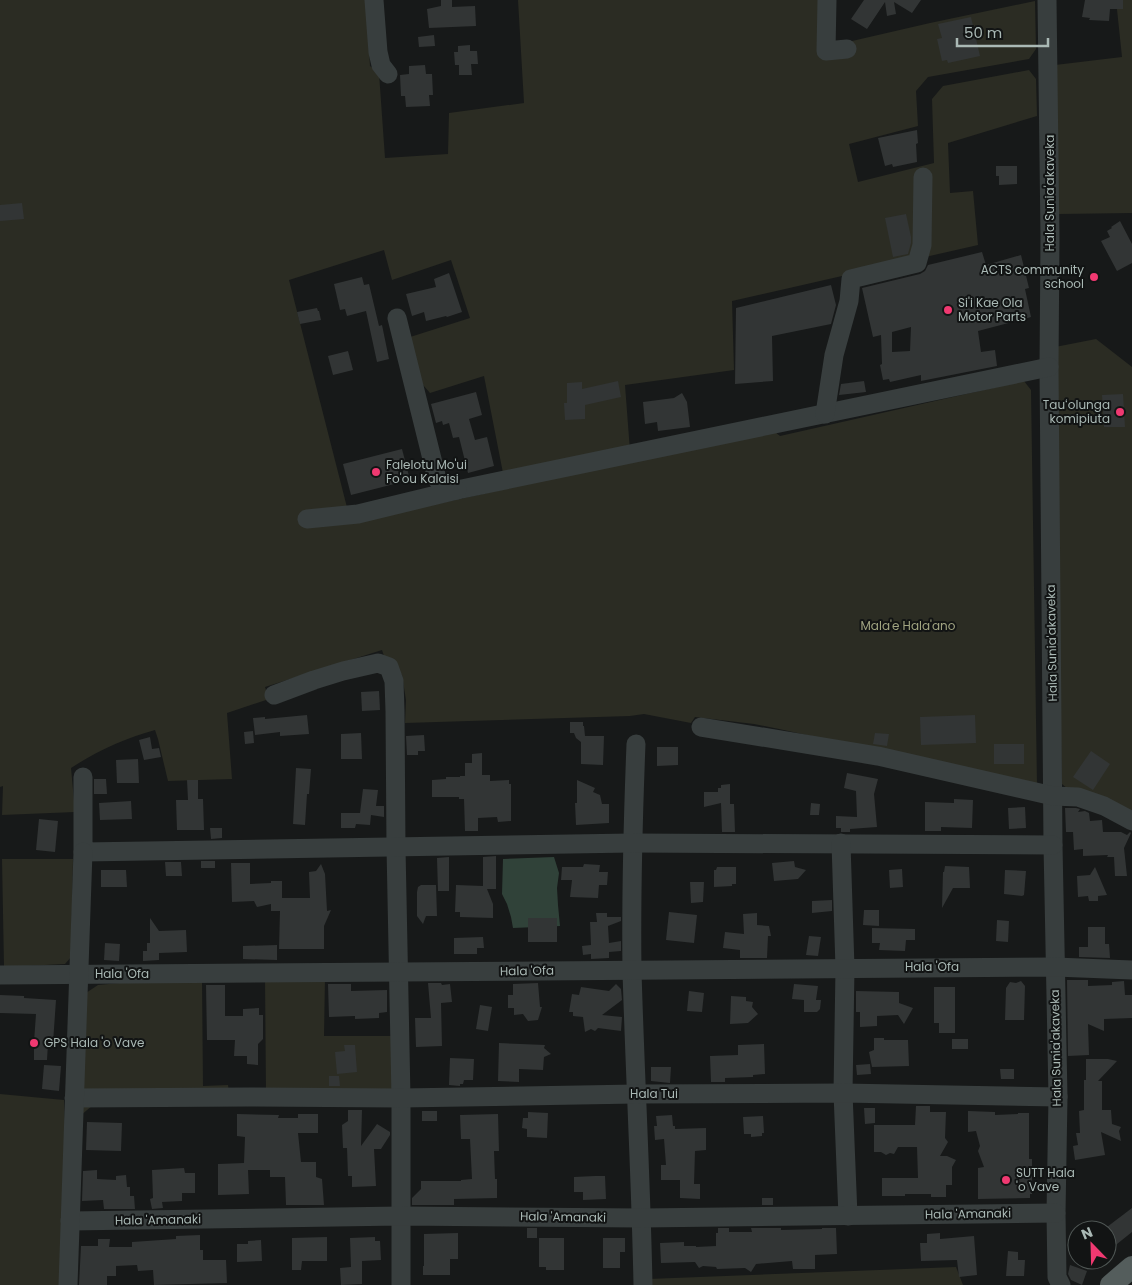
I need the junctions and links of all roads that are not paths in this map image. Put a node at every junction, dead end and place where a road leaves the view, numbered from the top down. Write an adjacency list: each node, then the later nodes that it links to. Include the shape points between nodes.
1 (374, 0): 5 (street, via 378,52 381,65)
2 (827, 0): 4 (street, via 826,51)
3 (1047, 0): 8 (street, Hala Sunia'akaveka)
4 (847, 49)
5 (388, 74)
6 (924, 178): 9 (street, via 922,246 917,263 851,279)
7 (396, 318): 10 (street, via 436,479 444,488)
8 (1049, 367): 9 (street); 16 (street, Hala Sunia'akaveka)
9 (825, 414): 10 (street)
10 (457, 490): 11 (street, via 358,514)
11 (308, 519)
12 (274, 695): 21 (street, via 343,671 378,663 389,668 394,681)
13 (701, 727): 16 (street, via 878,756)
14 (636, 744): 18 (street)
15 (83, 777): 22 (street)
16 (1053, 796): 17 (street, via 1078,797); 20 (street, Hala Sunia'akaveka)
17 (1132, 821)
18 (632, 843): 19 (street); 21 (street); 25 (street)
19 (841, 843): 20 (street); 24 (street)
20 (1053, 845): 23 (street, Hala Sunia'akaveka)
21 (396, 847): 22 (street); 27 (street)
22 (83, 852): 28 (street)
23 (1055, 966): 24 (street, Hala 'Ofa); 26 (street, Hala 'Ofa); 32 (street, Hala Sunia'akaveka)
24 (846, 968): 25 (street, Hala 'Ofa); 30 (street)
25 (632, 970): 27 (street, Hala 'Ofa); 31 (street)
26 (1132, 970)
27 (398, 973): 28 (street, Hala 'Ofa); 34 (street)
28 (78, 975): 29 (street, Hala 'Ofa); 33 (street)
29 (0, 976)
30 (843, 1093): 31 (street, Hala Tui); 32 (street, Hala Tui); 37 (street)
31 (636, 1094): 34 (street, Hala Tui); 38 (street)
32 (1058, 1097): 35 (street, Hala Sunia'akaveka)
33 (74, 1098): 34 (street, Hala Tui); 39 (street)
34 (401, 1098): 36 (street)
35 (1056, 1213): 37 (street, Hala 'Amanaki); 44 (street, Hala Sunia'akaveka, via 1057,1277)
36 (401, 1216): 38 (street, Hala 'Amanaki); 39 (street, Hala 'Amanaki); 42 (street)
37 (848, 1216): 38 (street, Hala 'Amanaki)
38 (642, 1218): 43 (street)
39 (70, 1221): 41 (street)
40 (1132, 1267): 45 (main road)
41 (68, 1285)
42 (402, 1285)
43 (643, 1285)
44 (1061, 1285)
45 (1111, 1285)

